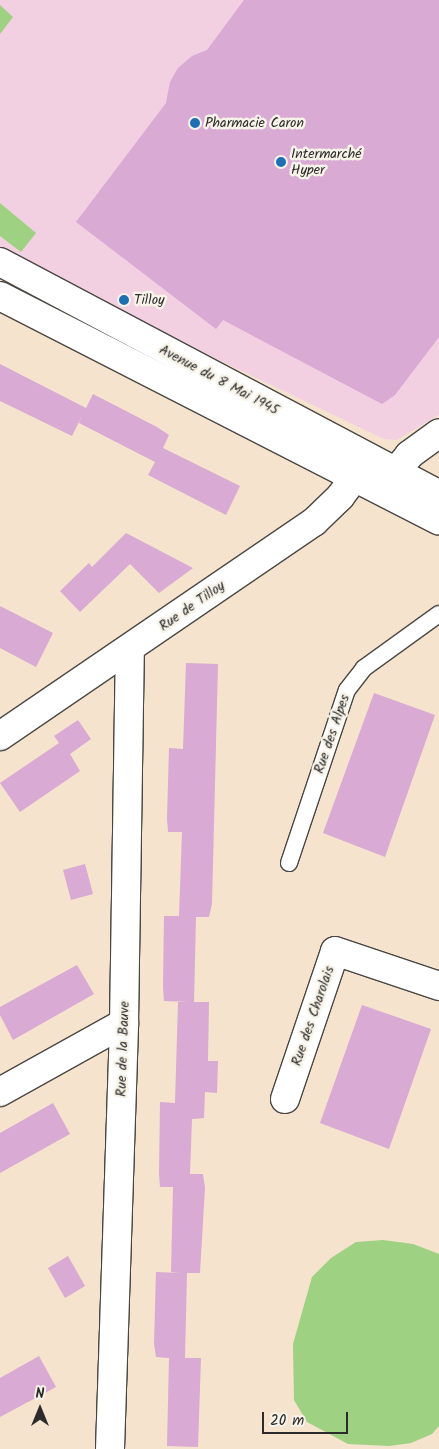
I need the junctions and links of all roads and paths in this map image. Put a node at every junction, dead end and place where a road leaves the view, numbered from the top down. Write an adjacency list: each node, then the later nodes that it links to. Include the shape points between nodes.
1 (0, 253): 4 (lane)
2 (0, 262): 4 (street, Avenue du 8 Mai 1945)
3 (0, 296): 6 (street, Avenue du 8 Mai 1945)
4 (73, 301): 6 (street, Avenue du 8 Mai 1945)
5 (439, 433): 7 (street, via 408,455)
6 (362, 468): 7 (street, Avenue du 8 Mai 1945); 10 (street, Rue de Tilloy, via 314,522)
7 (387, 481): 8 (street, Avenue du 8 Mai 1945)
8 (434, 498)
9 (439, 614): 12 (lane, Rue des Alpes, via 364,668 347,690)
10 (130, 649): 11 (street, Rue de Tilloy); 14 (street, Rue de la Bauve)
11 (7, 723)
12 (289, 863)
13 (439, 986): 16 (street, Rue des Charolais, via 335,951)
14 (124, 1022): 15 (street); 17 (street, Rue de la Bauve)
15 (0, 1092)
16 (285, 1099)
17 (110, 1449)

